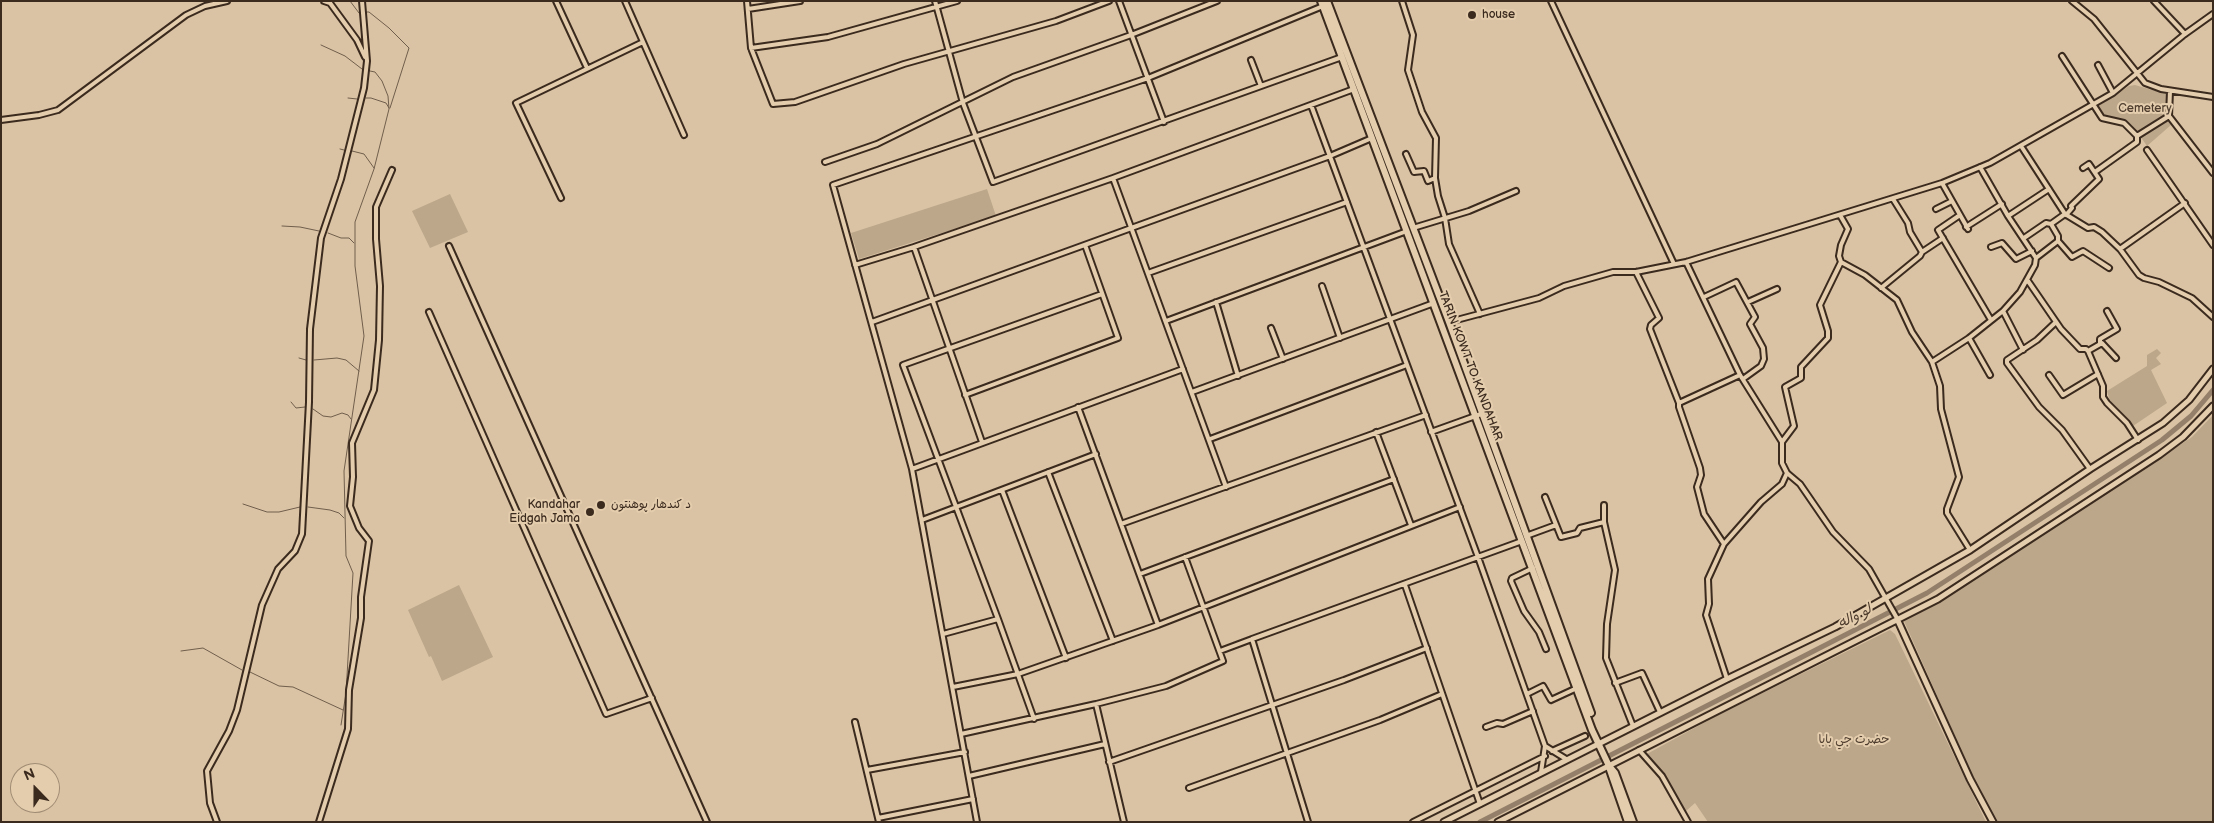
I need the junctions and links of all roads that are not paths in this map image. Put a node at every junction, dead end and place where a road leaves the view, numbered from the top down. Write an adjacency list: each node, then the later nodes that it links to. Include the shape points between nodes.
1 (227, 1): 45 (street, via 186,14 58,110)
2 (324, 1): 29 (street, via 330,3 357,40)
3 (362, 1): 29 (street)
4 (556, 1): 31 (street)
5 (625, 1): 23 (street)
6 (747, 1): 19 (street)
7 (800, 1): 19 (street)
8 (935, 1): 18 (street)
9 (957, 1): 18 (street)
10 (1109, 1): 25 (street, via 1056,21)
11 (1119, 1): 22 (street)
12 (1217, 1): 22 (street)
13 (1402, 1): 62 (street, via 1413,35 1409,74 1422,112 1436,138)
14 (1551, 1): 96 (street)
15 (2072, 1): 32 (street, via 2094,19)
16 (2154, 1): 21 (street)
17 (1324, 3): 27 (main road, TARIN KOWT TO KANDAHAR); 33 (main road, TARIN KOWT TO KANDAHAR); 34 (street)
18 (936, 7): 24 (street, via 828,37); 25 (street)
19 (748, 9): 24 (street)
20 (2213, 14): 21 (street)
21 (2185, 34): 32 (street)
22 (1131, 35): 34 (street); 41 (street, via 1013,78)
23 (643, 42): 31 (street); 47 (street)
24 (751, 48): 25 (street, via 773,104 794,102)
25 (949, 50): 41 (street)
26 (2062, 56): 42 (street)
27 (1342, 57): 35 (main road, TARIN KOWT TO KANDAHAR); 36 (street)
28 (1250, 60): 36 (street)
29 (367, 61): 228 (street, via 364,88 348,152 321,238 310,329 302,534 294,551 278,569 265,596 238,710 207,771 210,803)
30 (2098, 65): 39 (street)
31 (587, 68): 66 (street, via 516,103)
32 (2137, 74): 38 (street, via 2145,83); 39 (street)
33 (1357, 76): 35 (main road); 80 (main road, TARIN KOWT TO KANDAHAR)
34 (1148, 78): 46 (street); 48 (street)
35 (1350, 79): 37 (main road, TARIN KOWT TO KANDAHAR)
36 (1261, 86): 46 (street)
37 (1354, 89): 43 (street); 50 (main road, TARIN KOWT TO KANDAHAR)
38 (2170, 91): 40 (street); 44 (street)
39 (2113, 93): 42 (street)
40 (2213, 97)
41 (963, 102): 48 (street); 55 (street, via 877,144)
42 (2095, 104): 49 (street, via 2102,118 2124,123); 51 (street)
43 (1311, 105): 54 (street); 61 (street)
44 (2169, 116): 49 (street); 60 (street)
45 (1, 120)
46 (1164, 122): 48 (street, via 993,182)
47 (684, 135)
48 (975, 135): 97 (street, via 833,185)
49 (2137, 136): 59 (street, via 2137,142)
50 (1372, 138): 54 (street); 80 (main road, TARIN KOWT TO KANDAHAR)
51 (2021, 146): 56 (street); 64 (street)
52 (2148, 150): 71 (street)
53 (1406, 154): 62 (street, via 1414,172 1424,172 1428,181)
54 (1330, 156): 69 (street); 79 (street)
55 (825, 162)
56 (1980, 167): 63 (street); 70 (street)
57 (2083, 168): 59 (street, via 2089,164)
58 (392, 170): 229 (street, via 376,207 380,286 374,390 352,443 350,506 359,528 369,541 361,618 350,690 348,729)
59 (2095, 172): 73 (street, via 2099,178)
60 (2213, 173)
61 (1113, 178): 79 (street); 87 (street)
62 (1435, 178): 77 (street)
63 (1942, 183): 67 (street); 68 (street)
64 (2049, 189): 73 (street); 76 (street)
65 (1516, 191): 77 (street)
66 (561, 198)
67 (1893, 198): 74 (street); 92 (street)
68 (1952, 201): 72 (street); 75 (street)
69 (1347, 202): 89 (street); 100 (street)
70 (2002, 204): 75 (street, via 1967,228); 76 (street)
71 (2185, 204): 86 (street); 90 (street)
72 (1936, 209)
73 (2066, 214): 78 (street); 90 (street, via 2088,228 2094,227 2102,232)
74 (1840, 215): 94 (street); 95 (street, via 1848,228 1840,245)
75 (1960, 215): 81 (street, via 1939,228)
76 (2008, 216): 82 (street)
77 (1445, 218): 80 (street); 114 (street, via 1449,244)
78 (2051, 224): 82 (street, via 2046,222); 83 (street)
79 (1131, 228): 84 (street); 100 (street)
80 (1410, 230): 89 (street); 110 (main road, TARIN KOWT TO KANDAHAR); 120 (main road, TARIN KOWT TO KANDAHAR)
81 (1943, 238): 92 (street); 117 (street)
82 (2024, 238): 91 (street)
83 (2058, 241): 93 (street); 98 (street, via 2072,258 2083,251)
84 (1085, 245): 105 (street); 107 (street)
85 (449, 246): 198 (street)
86 (2213, 246)
87 (914, 247): 97 (street); 107 (street)
88 (1991, 247): 91 (street, via 2002,243 2016,259)
89 (1364, 248): 108 (street); 116 (street)
90 (2120, 249): 115 (street, via 2139,275 2192,298)
91 (2032, 251): 93 (street)
92 (1922, 252): 103 (street)
93 (2036, 258): 101 (street)
94 (1686, 262): 96 (street); 106 (street)
95 (1841, 262): 103 (street); 152 (street, via 1820,304 1828,338 1801,367 1801,378 1784,387 1794,426)
96 (1674, 264): 99 (street)
97 (855, 265): 119 (street)
98 (2109, 268)
99 (1636, 272): 114 (street, via 1613,272 1564,286 1539,298); 142 (street, via 1659,318 1650,329)
100 (1148, 273): 118 (street)
101 (2028, 281): 113 (street); 121 (street)
102 (1322, 286): 123 (street)
103 (1881, 288): 131 (street, via 1897,300 1912,332)
104 (1777, 289): 109 (street)
105 (1102, 294): 126 (street); 141 (street, via 1118,338)
106 (1704, 297): 109 (street, via 1734,282); 139 (street)
107 (932, 302): 119 (street); 126 (street)
108 (1216, 302): 118 (street); 138 (street)
109 (1748, 302): 139 (street, via 1755,316 1750,324 1763,348 1764,359 1761,366)
110 (1434, 303): 116 (street); 146 (main road, TARIN KOWT TO KANDAHAR)
111 (2107, 311): 125 (street, via 2116,329 2100,339)
112 (429, 312): 198 (street, via 606,714)
113 (2003, 312): 117 (street); 127 (street)
114 (1480, 314): 120 (street)
115 (2213, 317)
116 (1390, 320): 123 (street); 132 (street)
117 (1990, 320): 124 (street)
118 (1166, 321): 133 (street)
119 (872, 322): 155 (street)
120 (1449, 322): 146 (main road, TARIN KOWT TO KANDAHAR)
121 (2056, 322): 127 (street); 128 (street, via 2080,349)
122 (1271, 328): 130 (street)
123 (1340, 338): 130 (street)
124 (1970, 338): 131 (street); 135 (street)
125 (2100, 343): 128 (street); 129 (street)
126 (949, 348): 141 (street); 154 (street, via 903,365)
127 (2023, 350): 156 (street, via 2007,361 2010,369)
128 (2088, 352): 136 (street)
129 (2116, 358)
130 (1283, 359): 138 (street)
131 (1932, 362): 173 (street, via 1959,477 1947,513)
132 (1407, 365): 145 (street); 149 (street)
133 (1183, 368): 140 (street); 144 (street)
134 (2213, 370): 150 (street, via 2189,400)
135 (1990, 374)
136 (2098, 374): 137 (street, via 2063,395); 150 (street, via 2107,403)
137 (2049, 375)
138 (1238, 376): 140 (street)
139 (1741, 377): 142 (street); 152 (street)
140 (1192, 392): 149 (street)
141 (965, 395): 151 (street)
142 (1680, 403): 172 (street, via 1700,468 1696,487 1704,514)
143 (2213, 406): 181 (street, via 2183,437 2159,454 1938,599)
144 (1078, 407): 151 (street); 153 (street)
145 (1426, 415): 147 (street); 148 (street)
146 (1479, 415): 148 (street); 171 (main road, TARIN KOWT TO KANDAHAR)
147 (1376, 432): 159 (street); 160 (street)
148 (1431, 432): 165 (street)
149 (1210, 439): 160 (street)
150 (2138, 440): 156 (street)
151 (982, 442): 154 (street)
152 (1782, 442): 158 (street, via 1782,463)
153 (1096, 454): 157 (street); 168 (street)
154 (938, 459): 155 (street); 164 (street)
155 (912, 469): 166 (street)
156 (2090, 469): 173 (street)
157 (1048, 472): 161 (street); 186 (street)
158 (1787, 473): 172 (street, via 1782,484 1761,502); 179 (street, via 1800,484 1833,532 1870,569)
159 (1394, 479): 169 (street); 174 (street)
160 (1226, 487): 168 (street)
161 (1002, 490): 164 (street); 190 (street)
162 (1545, 497): 170 (street)
163 (1604, 505): 167 (street)
164 (956, 507): 166 (street); 182 (street)
165 (1460, 508): 169 (street); 175 (street)
166 (922, 520): 184 (street)
167 (1604, 522): 170 (street, via 1562,537); 193 (street, via 1615,570 1606,658)
168 (1121, 524): 177 (street)
169 (1411, 525): 180 (street)
170 (1556, 525): 171 (street)
171 (1525, 538): 175 (street); 176 (main road, TARIN KOWT TO KANDAHAR); 210 (main road, TARIN KOWT TO KANDAHAR, via 1597,730)
172 (1724, 544): 192 (street, via 1708,579 1706,615)
173 (1970, 550): 179 (street)
174 (1185, 557): 177 (street); 180 (street)
175 (1478, 557): 178 (street); 197 (street)
176 (1533, 568): 188 (street, via 1511,581); 195 (main road, TARIN KOWT TO KANDAHAR)
177 (1140, 574): 183 (street)
178 (1405, 585): 185 (street); 187 (street)
179 (1887, 599): 181 (street); 192 (street)
180 (1204, 607): 183 (street); 189 (street)
181 (1897, 618): 212 (street); 240 (street, via 1970,778)
182 (998, 619): 184 (street); 191 (street)
183 (1158, 625): 186 (street)
184 (943, 634): 194 (street)
185 (1252, 639): 189 (street); 200 (street)
186 (1113, 641): 190 (street)
187 (1426, 648): 196 (street); 200 (street)
188 (1546, 649)
189 (1220, 652): 199 (street, via 1221,662 1166,686)
190 (1066, 658): 191 (street)
191 (1018, 674): 194 (street); 203 (street)
192 (1726, 679): 202 (street)
193 (1615, 683): 202 (street, via 1642,673); 205 (street)
194 (953, 687): 207 (street)
195 (1577, 688): 197 (street, via 1551,700 1544,686); 210 (main road, TARIN KOWT TO KANDAHAR)
196 (1442, 694): 215 (street); 224 (street)
197 (1527, 694): 201 (street)
198 (652, 698): 230 (street)
199 (1096, 704): 203 (street); 209 (street)
200 (1273, 704): 215 (street); 218 (street)
201 (1533, 711): 206 (street, via 1503,724); 211 (street)
202 (1660, 712): 205 (street)
203 (1034, 718): 207 (street)
204 (855, 722): 220 (street)
205 (1633, 726): 210 (street)
206 (1486, 727)
207 (961, 734): 214 (street)
208 (1585, 736): 213 (street)
209 (1105, 744): 218 (street); 222 (street)
210 (1598, 744): 217 (street); 219 (main road)
211 (1545, 746): 213 (street); 216 (street)
212 (1638, 750): 219 (street); 239 (street, via 1662,776)
213 (1552, 751): 217 (street)
214 (964, 752): 220 (street); 222 (street)
215 (1288, 753): 223 (street); 233 (street)
216 (1545, 756): 221 (street); 224 (street)
217 (1566, 759): 221 (street)
218 (1109, 762): 232 (street)
219 (1608, 763): 236 (street); 237 (main road); 238 (main road, via 1616,773)
220 (867, 770): 227 (street)
221 (1541, 772): 226 (street)
222 (969, 776): 225 (street)
223 (1189, 788)
224 (1475, 790): 226 (street); 234 (street)
225 (973, 799): 227 (street); 231 (street)
226 (1480, 804): 235 (street)
227 (878, 820)
228 (217, 822)
229 (319, 822)
230 (707, 822)
231 (977, 822)
232 (1124, 822)
233 (1308, 822)
234 (1413, 822)
235 (1444, 822)
236 (1498, 822)
237 (1628, 822)
238 (1633, 822)
239 (1688, 822)
240 (1994, 822)

